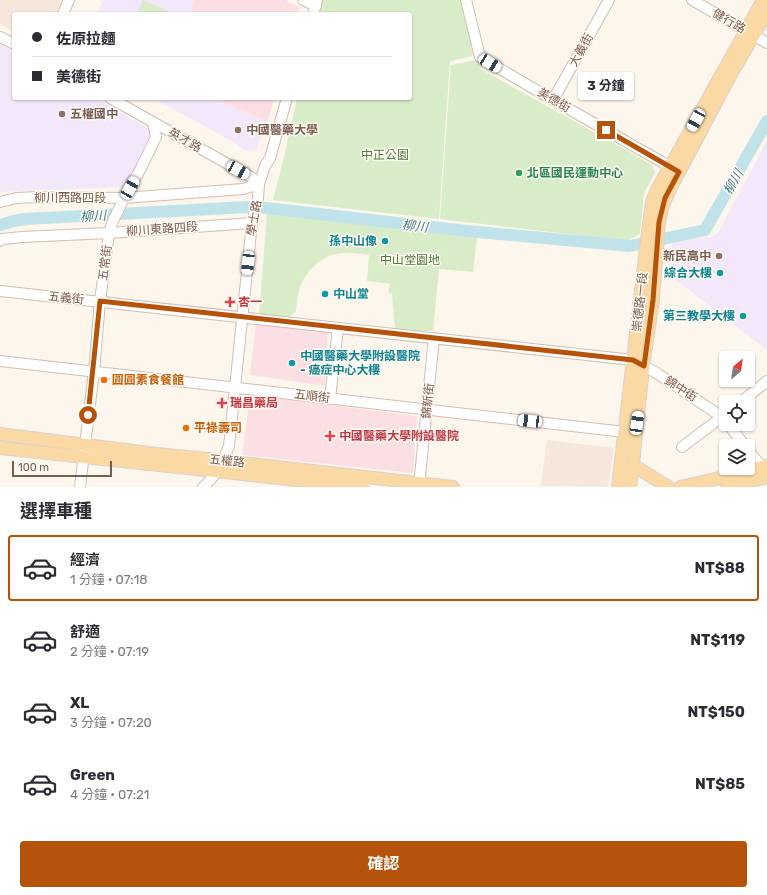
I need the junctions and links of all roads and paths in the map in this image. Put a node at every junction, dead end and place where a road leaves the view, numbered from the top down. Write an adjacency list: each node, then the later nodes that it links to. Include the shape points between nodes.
1 (69, 0): 8 (street)
2 (303, 0): 7 (street)
3 (466, 0): 16 (street, 美德街, via 480,57)
4 (609, 0): 16 (street, 大義街)
5 (692, 0): 10 (street, 健行路)
6 (762, 0): 10 (main road, 崇德路一段)
7 (315, 7)
8 (64, 12)
9 (767, 12): 10 (main road, 崇德路一段)
10 (750, 33): 13 (street, 健行路); 18 (main road, 崇德路一段)
11 (0, 37): 12 (street)
12 (12, 43)
13 (767, 43)
14 (114, 100): 17 (street, 英才路)
15 (286, 100): 19 (street, 學士路)
16 (552, 100): 18 (street, 美德街)
17 (153, 122): 19 (street, 英才路); 20 (street, 五常街, via 156,137)
18 (675, 169): 25 (main road, 崇德路一段, via 661,181 654,195)
19 (260, 184): 20 (street, 柳川西路四段); 22 (street, 學士路)
20 (123, 201): 21 (street, 柳川西路四段, via 38,197); 23 (street, 五常街)
21 (0, 202)
22 (252, 218): 23 (street, 柳川東路四段); 28 (street, 學士路)
23 (111, 228): 24 (street, 柳川東路四段); 27 (street, 五常街)
24 (0, 240)
25 (651, 247): 31 (main road, 崇德路一段); 33 (main road, 崇德路一段, via 653,300)
26 (0, 290): 27 (street, 五義街)
27 (100, 301): 28 (street, 五義街); 34 (street, 五常街)
28 (242, 317): 29 (street, 五義街); 36 (street, 學士路)
29 (338, 328): 30 (street, 五義街); 38 (street)
30 (434, 338): 31 (street, 五義街); 39 (street, 錦新街)
31 (633, 360): 33 (street, 錦中街); 42 (main road, 崇德路一段)
32 (0, 361): 34 (street, 五順街)
33 (644, 366): 40 (street, 錦中街); 50 (main road, 崇德路一段)
34 (94, 371): 36 (street, 五順街); 44 (street, 五常街)
35 (767, 381): 37 (street)
36 (235, 388): 38 (street, 五順街); 49 (street, 學士路, via 229,446)
37 (750, 395)
38 (330, 398): 39 (street, 五順街)
39 (427, 409): 42 (street, 五順街); 54 (street, 錦新街)
40 (719, 414)
41 (719, 423): 45 (street)
42 (625, 432): 59 (main road, 崇德路一段)
43 (0, 434): 44 (main road, 五權路)
44 (85, 444): 47 (street, 五常街); 49 (main road, 五權路)
45 (682, 447)
46 (0, 448): 47 (main road, 五權路)
47 (83, 457): 52 (main road, 五權路); 55 (street, 五常街)
48 (755, 458): 51 (street)
49 (223, 460): 52 (street, 學士路); 53 (main road, 五權路)
50 (633, 465): 60 (main road, 崇德路一段); 61 (main road)
51 (766, 470): 62 (main road); 63 (main road)
52 (218, 472): 53 (main road, 五權路); 56 (street)
53 (317, 480): 54 (main road, 五權路); 57 (main road, 五權路)
54 (422, 485): 58 (main road, 五權路)
55 (80, 487)
56 (203, 487)
57 (362, 487)
58 (453, 487)
59 (618, 487)
60 (630, 487)
61 (668, 487)
62 (680, 487)
63 (727, 487)

